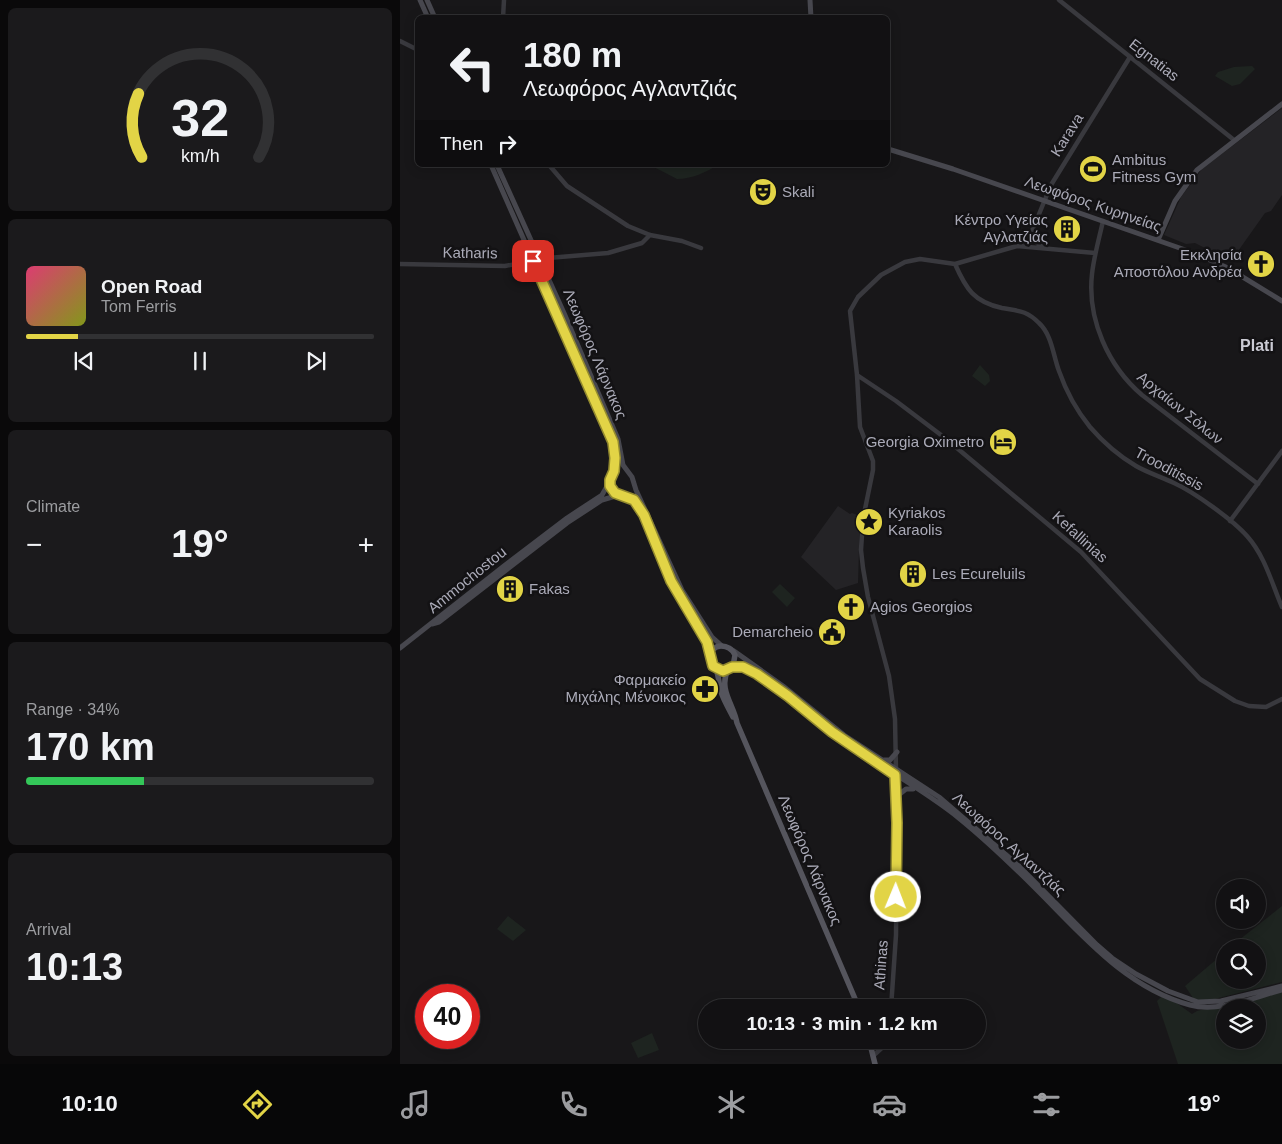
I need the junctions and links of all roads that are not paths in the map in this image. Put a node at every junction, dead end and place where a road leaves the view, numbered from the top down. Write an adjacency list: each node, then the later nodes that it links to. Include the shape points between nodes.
1 (420, 0): 6 (main road)
2 (427, 0): 7 (main road)
3 (504, 0): 8 (street)
4 (810, 0): 9 (main road)
5 (1059, 0): 12 (street, Egnatias)
6 (427, 15)
7 (434, 15)
8 (502, 15)
9 (812, 15)
10 (400, 41): 11 (street)
11 (415, 48)
12 (1130, 57): 14 (street, Egnatias); 19 (street, Karava)
13 (1282, 104): 14 (main road)
14 (1234, 140): 23 (main road, via 1190,178 1175,201)
15 (890, 150): 19 (main road, Λεωφόρος Κυρηνείας)
16 (492, 167): 29 (main road, Λεωφόρος Λάρνακος)
17 (498, 167): 28 (main road, Λεωφόρος Λάρνακος)
18 (550, 167): 22 (street, via 578,195 628,226)
19 (1044, 201): 20 (main road, Λεωφόρος Κυρηνείας); 21 (street, Karava)
20 (1103, 221): 23 (main road, Λεωφόρος Κυρηνείας); 27 (street, Αρχαίων Σόλων)
21 (1033, 230): 24 (street, Karava, via 1026,241); 25 (street, via 1036,242)
22 (650, 235): 26 (street); 28 (street, Katharis, via 642,243 608,253)
23 (1158, 240): 32 (main road, Λεωφόρος Κυρηνείας, via 1217,262)
24 (1017, 246): 25 (street); 31 (street)
25 (1042, 247): 27 (street)
26 (701, 248)
27 (1095, 252): 38 (street, Αρχαίων Σόλων, via 1091,282 1096,321 1108,353 1124,379)
28 (540, 259): 29 (street, Katharis); 35 (main road, Λεωφόρος Λάρνακος, via 616,435)
29 (533, 261): 30 (street, Katharis, via 505,266); 36 (main road, Λεωφόρος Λάρνακος, via 613,442 615,458)
30 (400, 264)
31 (956, 264): 33 (street, Athinas, via 918,259 897,265 858,297 850,311); 40 (street, Trooditissis, via 961,278 976,298 994,306 1025,312 1042,325 1074,404 1089,426 1110,447 1137,467 1190,492)
32 (1282, 300)
33 (857, 375): 49 (street, Kefallinias, via 945,438 1081,552 1200,679 1249,706 1266,707); 51 (street, Athinas, via 860,427 874,470 861,536 863,568 892,691)
34 (1282, 451): 38 (street)
35 (628, 472): 36 (main road, via 618,472); 37 (main road, Λεωφόρος Λάρνακος)
36 (611, 478): 39 (main road, Λεωφόρος Λάρνακος, via 612,490); 42 (main road, Ammochostou, via 602,494)
37 (634, 484): 39 (main road, via 631,491); 43 (main road, Λεωφόρος Λάρνακος, via 682,590 712,638)
38 (1258, 484): 40 (street)
39 (620, 495): 42 (main road, Ammochostou, via 602,500 567,523 439,622); 46 (main road, Λεωφόρος Λάρνακος, via 634,500 644,515 671,581 704,637)
40 (1230, 521): 41 (street, Trooditissis, via 1247,535 1258,550)
41 (1282, 607)
42 (432, 624): 44 (main road)
43 (722, 646): 45 (main road, Λεωφόρος Λάρνακος); 46 (main road, via 714,649)
44 (400, 648)
45 (734, 651): 48 (main road, Λεωφόρος Λάρνακος, via 736,659); 52 (main road, Λεωφόρος Αγλαντζιάς, via 844,735)
46 (710, 657): 47 (main road, Λεωφόρος Λάρνακος)
47 (715, 668): 48 (main road, via 721,671); 50 (main road, Λεωφόρος Λάρνακος, via 721,692)
48 (730, 669): 50 (main road, Λεωφόρος Λάρνακος, via 724,677 725,688); 54 (main road, Λεωφόρος Αγλαντζιάς, via 746,668 757,674 832,732)
49 (1282, 699)
50 (737, 723): 58 (main road, Λεωφόρος Λάρνακος)
51 (897, 752): 52 (main road, via 890,760); 53 (street, Athinas)
52 (883, 760): 53 (main road, Λεωφόρος Αγλαντζιάς)
53 (896, 768): 54 (street, Athinas); 57 (main road, Λεωφόρος Αγλαντζιάς, via 975,827 1041,887 1097,945 1136,974 1198,1002 1220,1001)
54 (895, 775): 55 (main road, Λεωφόρος Αγλαντζιάς); 56 (street, Athinas)
55 (919, 790): 56 (main road, via 909,788); 57 (main road, Λεωφόρος Αγλαντζιάς, via 977,833 1104,957 1155,990 1189,1005 1205,1008)
56 (896, 797): 59 (street, Athinas, via 896,935)
57 (1282, 988)
58 (855, 999)
59 (892, 999)
60 (871, 1049): 62 (main road)
61 (881, 1049): 62 (street)
62 (873, 1056): 63 (main road)
63 (875, 1064)

